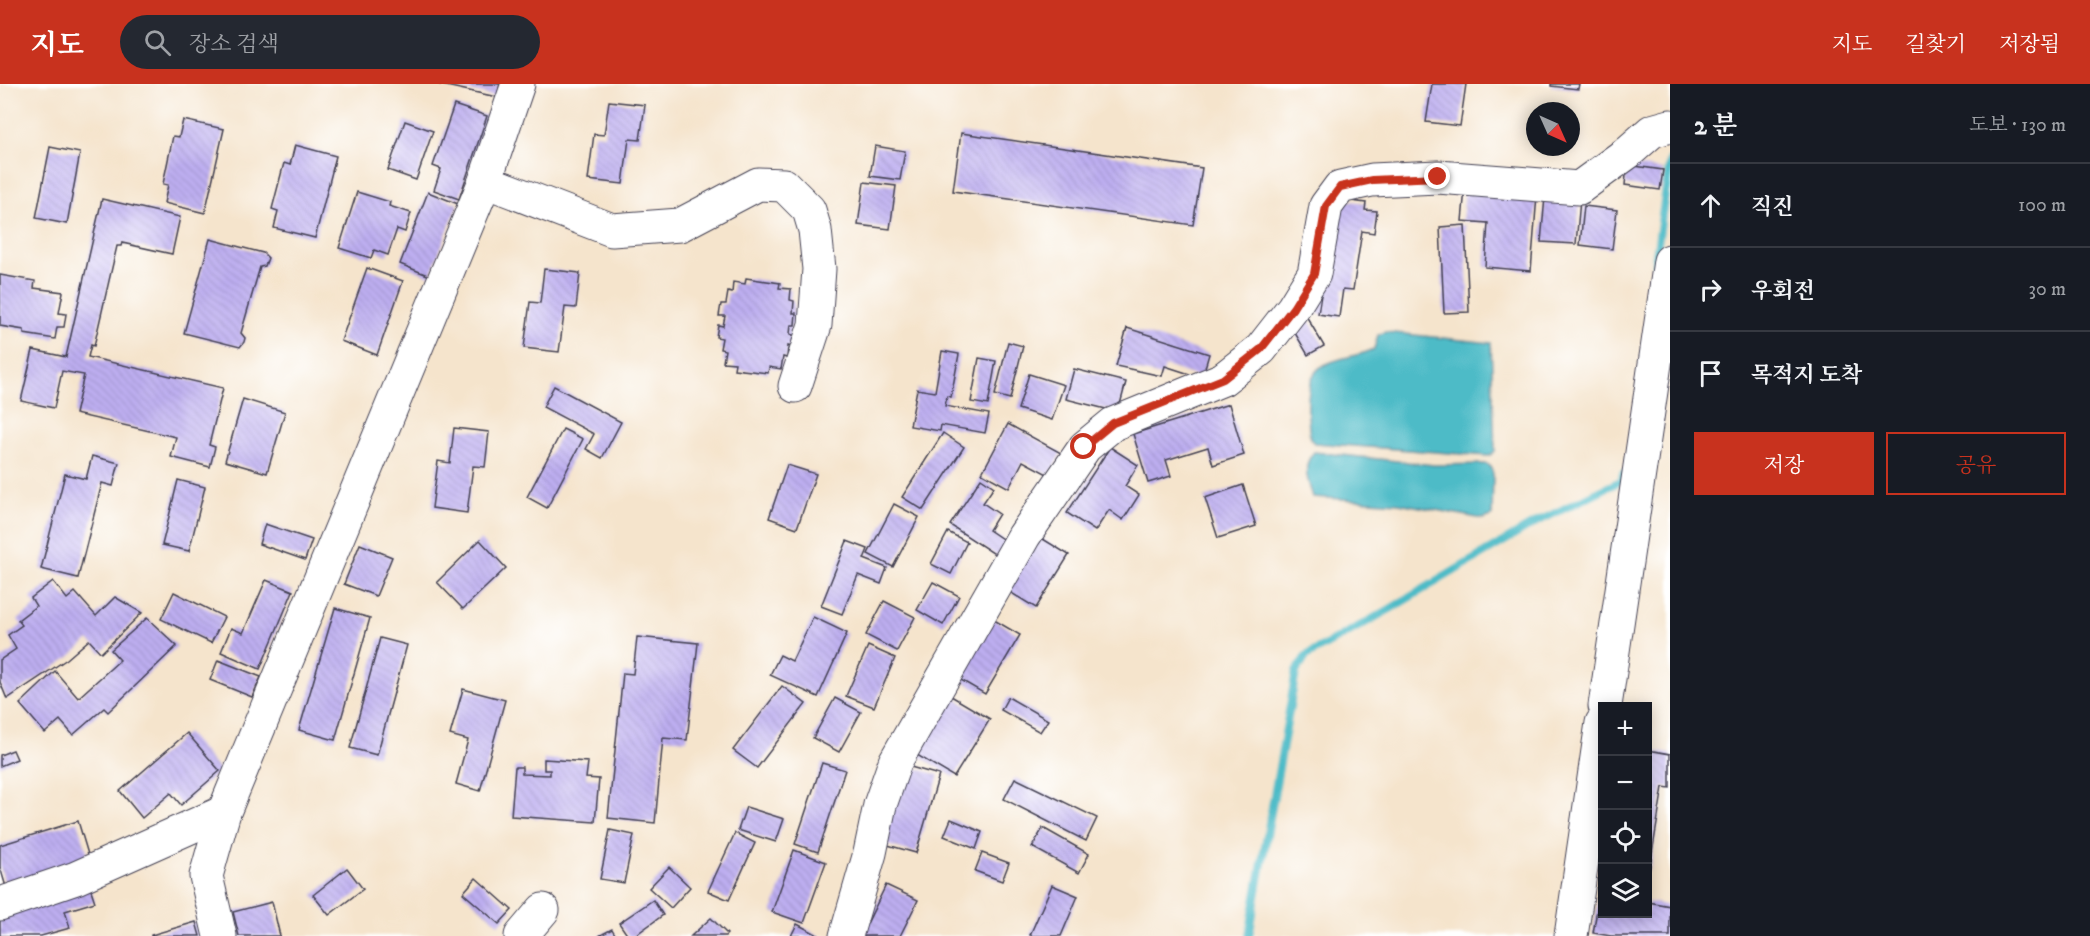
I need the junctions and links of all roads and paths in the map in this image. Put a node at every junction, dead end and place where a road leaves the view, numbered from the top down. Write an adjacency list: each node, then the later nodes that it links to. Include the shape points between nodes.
1 (519, 84): 3 (street)
2 (1670, 126): 13 (street, via 1652,131 1579,188 1438,177 1372,180 1340,187 1326,206 1314,274 1261,349 1223,379 1113,423 1084,447 1024,536 895,762)
3 (485, 181): 5 (street, via 612,230 680,225 758,184 784,185 808,210 815,230 819,269 815,325); 8 (street)
4 (1670, 261): 6 (street)
5 (795, 386)
6 (1606, 702)
7 (1598, 750): 14 (street)
8 (224, 812): 9 (street, via 76,878); 11 (street, via 206,876)
9 (0, 904)
10 (543, 910): 12 (street)
11 (220, 936)
12 (521, 936)
13 (846, 936)
14 (1571, 936)

